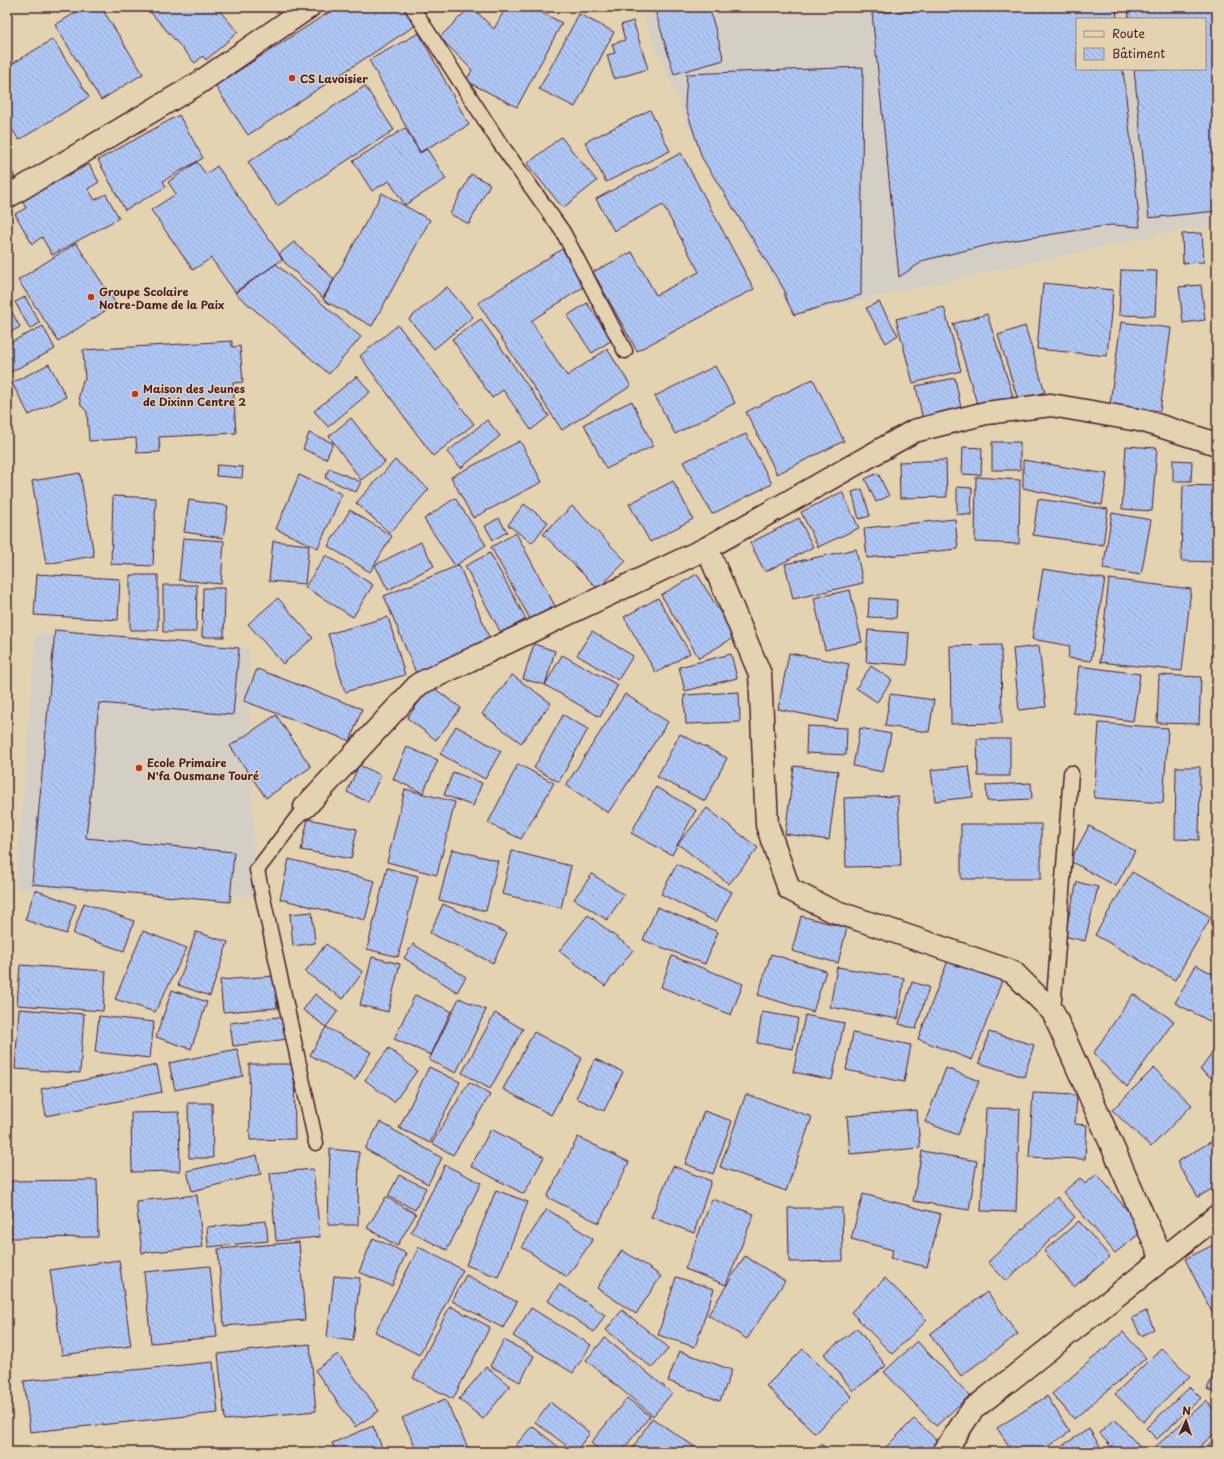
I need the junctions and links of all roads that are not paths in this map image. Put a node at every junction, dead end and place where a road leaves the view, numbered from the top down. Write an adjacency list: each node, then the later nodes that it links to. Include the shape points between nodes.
1 (309, 7): 3 (street, via 199,83)
2 (412, 7): 4 (lane, via 499,142 563,232)
3 (7, 197)
4 (625, 351)
5 (1217, 444): 6 (street, via 1144,421 1051,405 986,413 914,431)
6 (707, 548): 8 (street, via 420,684); 9 (street, via 760,674 767,825 790,889 828,910 1013,972)
7 (1071, 773): 9 (lane)
8 (305, 807): 10 (lane, via 257,870)
9 (1053, 1012): 12 (street)
10 (316, 1144)
11 (1217, 1216): 12 (street)
12 (1162, 1259): 13 (street, via 972,1410)
13 (944, 1452)

